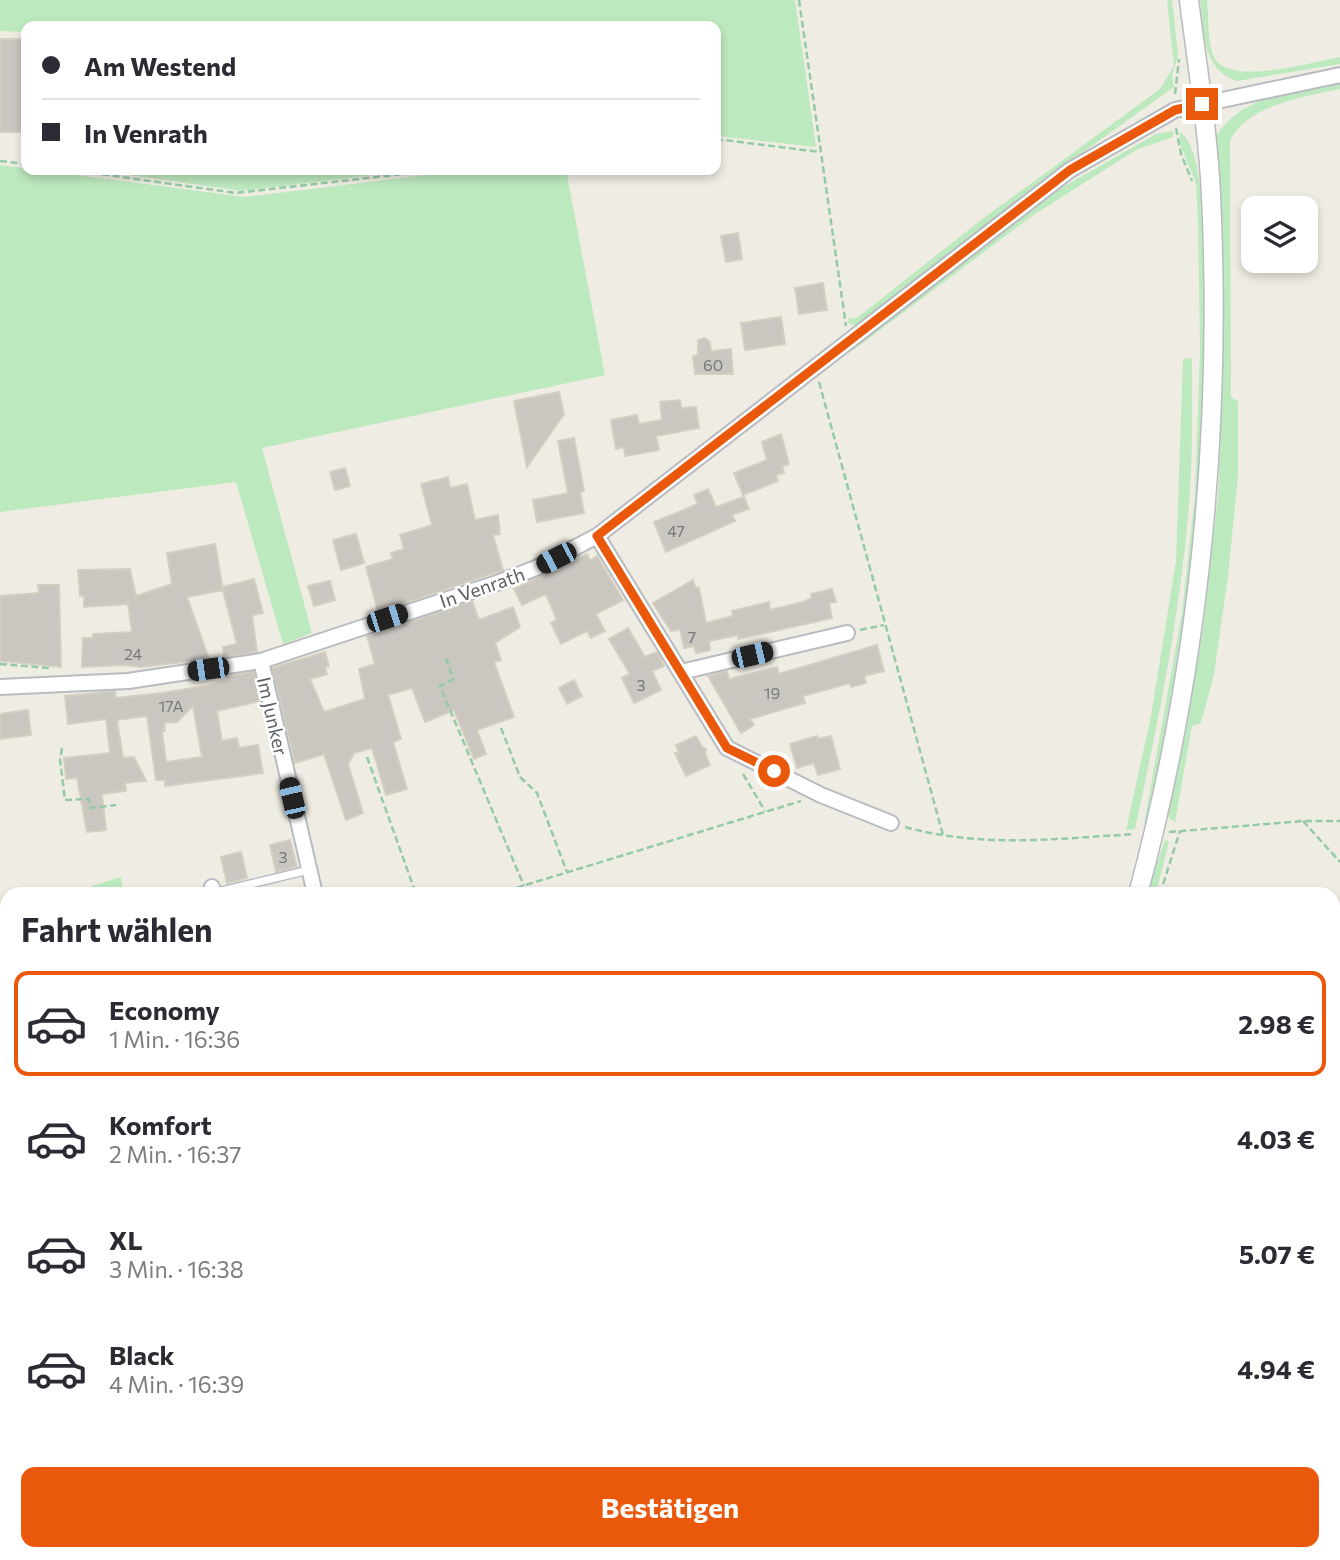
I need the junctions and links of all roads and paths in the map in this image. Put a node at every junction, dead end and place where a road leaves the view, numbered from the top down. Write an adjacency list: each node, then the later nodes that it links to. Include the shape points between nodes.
1 (799, 0): 8 (path)
2 (1189, 0): 5 (street)
3 (1180, 54): 6 (path)
4 (1340, 75): 5 (street, In Venrath)
5 (1202, 104): 6 (street, In Venrath); 34 (street, via 1211,194 1212,438 1204,552 1189,663)
6 (1175, 110): 13 (path, via 1176,140); 14 (street, In Venrath, via 1070,170)
7 (721, 140): 8 (path)
8 (820, 152): 14 (path)
9 (0, 161): 10 (path)
10 (21, 163)
11 (107, 175): 12 (path, via 236,193)
12 (394, 175)
13 (1192, 183)
14 (848, 341): 15 (street, In Venrath)
15 (815, 369): 16 (street, In Venrath); 17 (path)
16 (597, 536): 20 (street, In Venrath, via 497,583); 21 (street)
17 (884, 625): 18 (path); 35 (path)
18 (847, 633): 21 (street)
19 (446, 658): 39 (path, via 453,679 440,686)
20 (261, 662): 22 (street, In Venrath, via 128,681); 37 (street, Im Junker)
21 (681, 672): 25 (street)
22 (0, 687)
23 (501, 728): 38 (path, via 520,777 537,793)
24 (62, 748): 28 (path, via 65,800 89,799 91,808)
25 (727, 748): 27 (street); 29 (path)
26 (367, 757): 42 (path)
27 (821, 795): 29 (path); 32 (street)
28 (116, 805)
29 (765, 811): 38 (path)
30 (1303, 821): 31 (path); 33 (path); 36 (path)
31 (1340, 821)
32 (891, 823): 35 (path)
33 (1180, 831): 34 (path); 45 (path)
34 (1154, 833): 35 (path, via 1035,842); 44 (street)
35 (943, 835)
36 (1340, 862)
37 (309, 870): 40 (lane); 41 (street, Im Junker)
38 (567, 872): 39 (path)
39 (524, 886): 43 (path)
40 (235, 887)
41 (313, 887)
42 (413, 887)
43 (520, 887)
44 (1140, 887)
45 (1162, 887)

